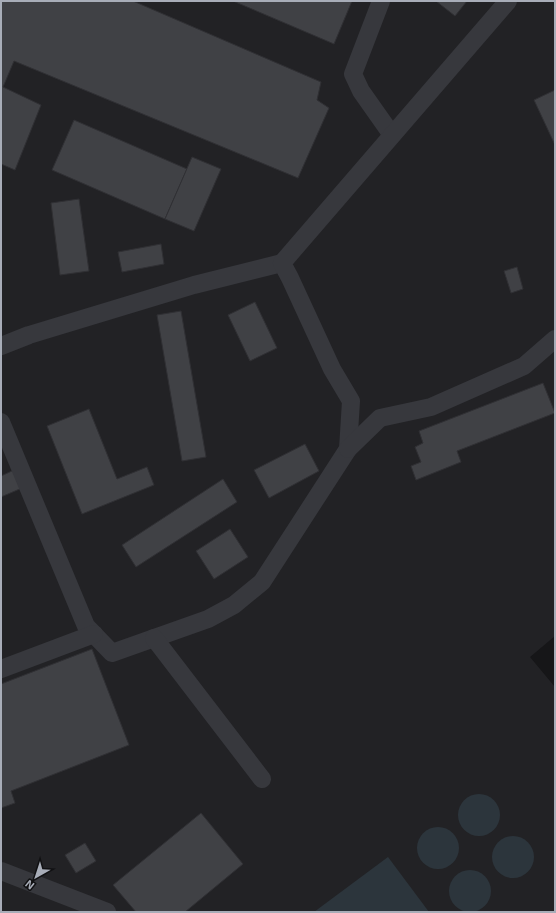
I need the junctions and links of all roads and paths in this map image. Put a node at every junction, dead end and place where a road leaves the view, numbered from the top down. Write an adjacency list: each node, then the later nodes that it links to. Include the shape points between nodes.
1 (381, 1): 3 (lane, via 353,74 361,91)
2 (508, 1): 3 (lane)
3 (392, 135): 4 (lane)
4 (282, 263): 6 (lane, via 194,285); 8 (lane, via 332,369 351,401)
5 (555, 339): 8 (lane, via 524,366 431,407 380,418)
6 (1, 346)
7 (1, 422): 9 (lane, via 86,626)
8 (348, 449): 10 (lane, via 262,582 234,605 208,619)
9 (94, 634): 10 (lane, via 112,653); 11 (lane)
10 (154, 638): 12 (lane)
11 (1, 669)
12 (262, 779)
13 (1, 871): 14 (lane)
14 (107, 912)

